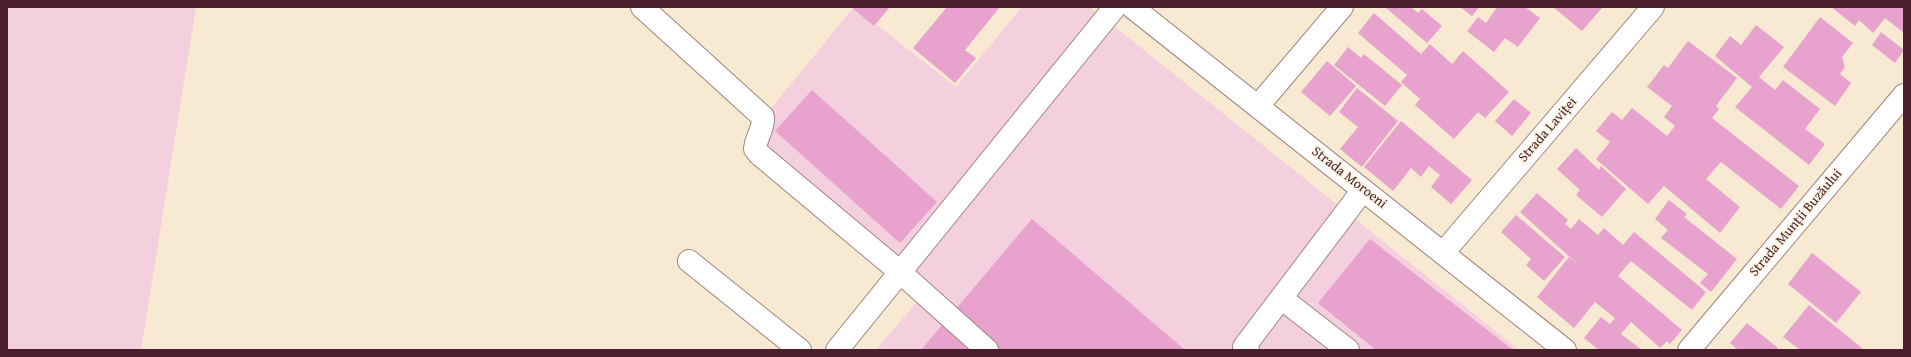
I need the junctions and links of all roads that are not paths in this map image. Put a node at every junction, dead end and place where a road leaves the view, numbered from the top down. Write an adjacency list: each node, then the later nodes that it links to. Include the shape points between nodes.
1 (642, 7): 11 (street, via 763,117 764,124 755,141 755,149 759,154)
2 (1115, 7): 11 (street)
3 (1132, 7): 7 (street, Strada Moroeni)
4 (1342, 7): 7 (street)
5 (1653, 7): 9 (street, Strada Laviței)
6 (1904, 95): 19 (street, Strada Munții Buzăului)
7 (1258, 106): 8 (street, Strada Moroeni)
8 (1363, 190): 9 (street, Strada Moroeni); 12 (street)
9 (1443, 253): 18 (street, Strada Moroeni)
10 (689, 261): 13 (street)
11 (900, 272): 14 (street); 15 (street)
12 (1282, 298): 16 (street, via 1244,347); 17 (street)
13 (800, 350)
14 (837, 350)
15 (988, 350)
16 (1248, 350)
17 (1348, 350)
18 (1565, 350)
19 (1689, 350)

